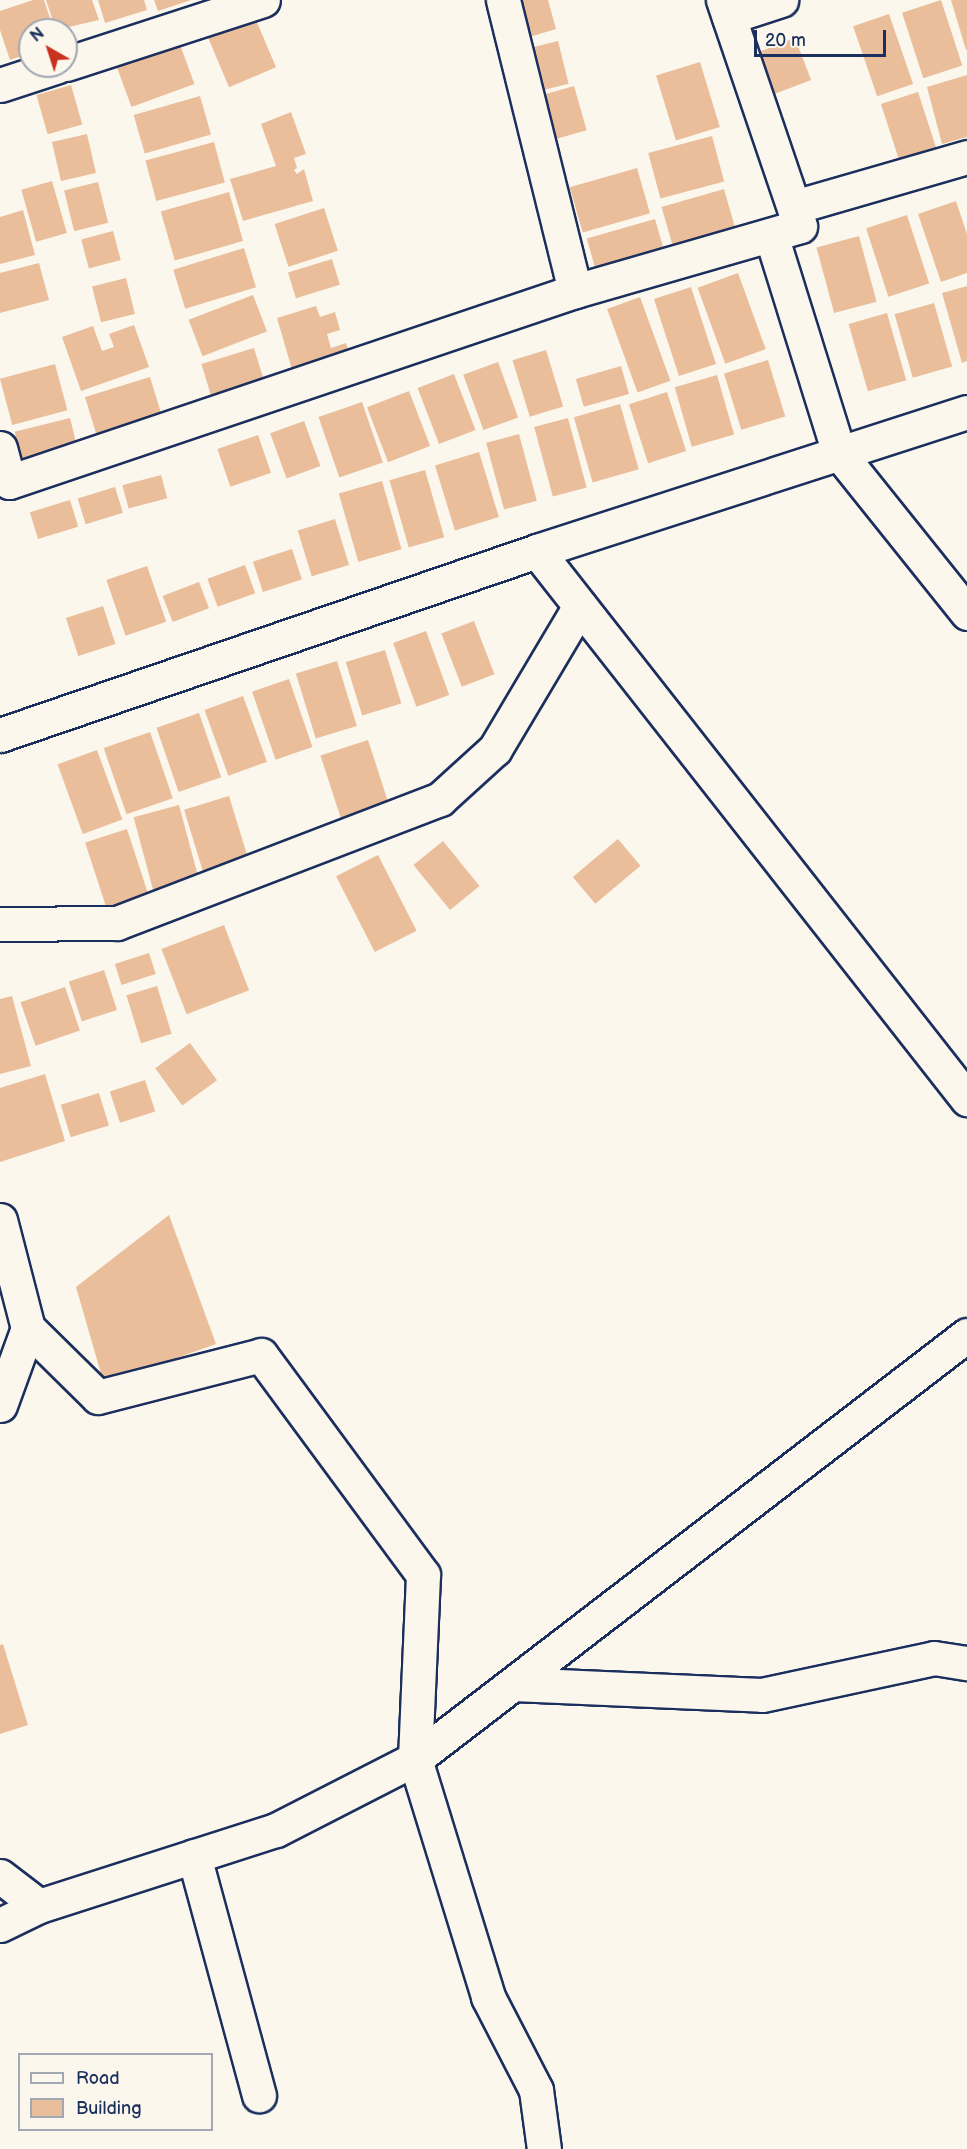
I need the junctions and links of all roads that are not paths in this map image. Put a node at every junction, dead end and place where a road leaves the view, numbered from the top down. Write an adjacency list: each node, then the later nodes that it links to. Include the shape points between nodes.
1 (263, 0): 5 (street)
2 (502, 0): 11 (street)
3 (781, 0): 4 (street)
4 (726, 8): 9 (street)
5 (78, 60)
6 (21, 78): 7 (street)
7 (0, 85)
8 (967, 158): 9 (street)
9 (794, 207): 10 (street, via 800,226)
10 (771, 235): 11 (street); 14 (street)
11 (575, 291): 13 (street, via 9,482)
12 (967, 412): 14 (street)
13 (0, 448)
14 (839, 453): 15 (street); 17 (street)
15 (537, 551): 16 (street); 18 (street)
16 (580, 606): 19 (street, via 495,749 440,799 117,923); 20 (street)
17 (967, 613)
18 (0, 735)
19 (0, 924)
20 (967, 1099)
21 (0, 1220): 22 (street)
22 (28, 1328): 24 (street); 27 (street, via 98,1397 261,1355 423,1575)
23 (967, 1335): 26 (street)
24 (0, 1405)
25 (967, 1663): 26 (street, via 934,1658 762,1695)
26 (513, 1684): 27 (street)
27 (415, 1759): 28 (street, via 276,1830); 33 (street, via 488,1997 536,2090)
28 (194, 1856): 30 (street); 32 (street)
29 (0, 1876): 30 (street)
30 (39, 1906): 31 (street)
31 (0, 1925)
32 (259, 2095)
33 (544, 2149)

